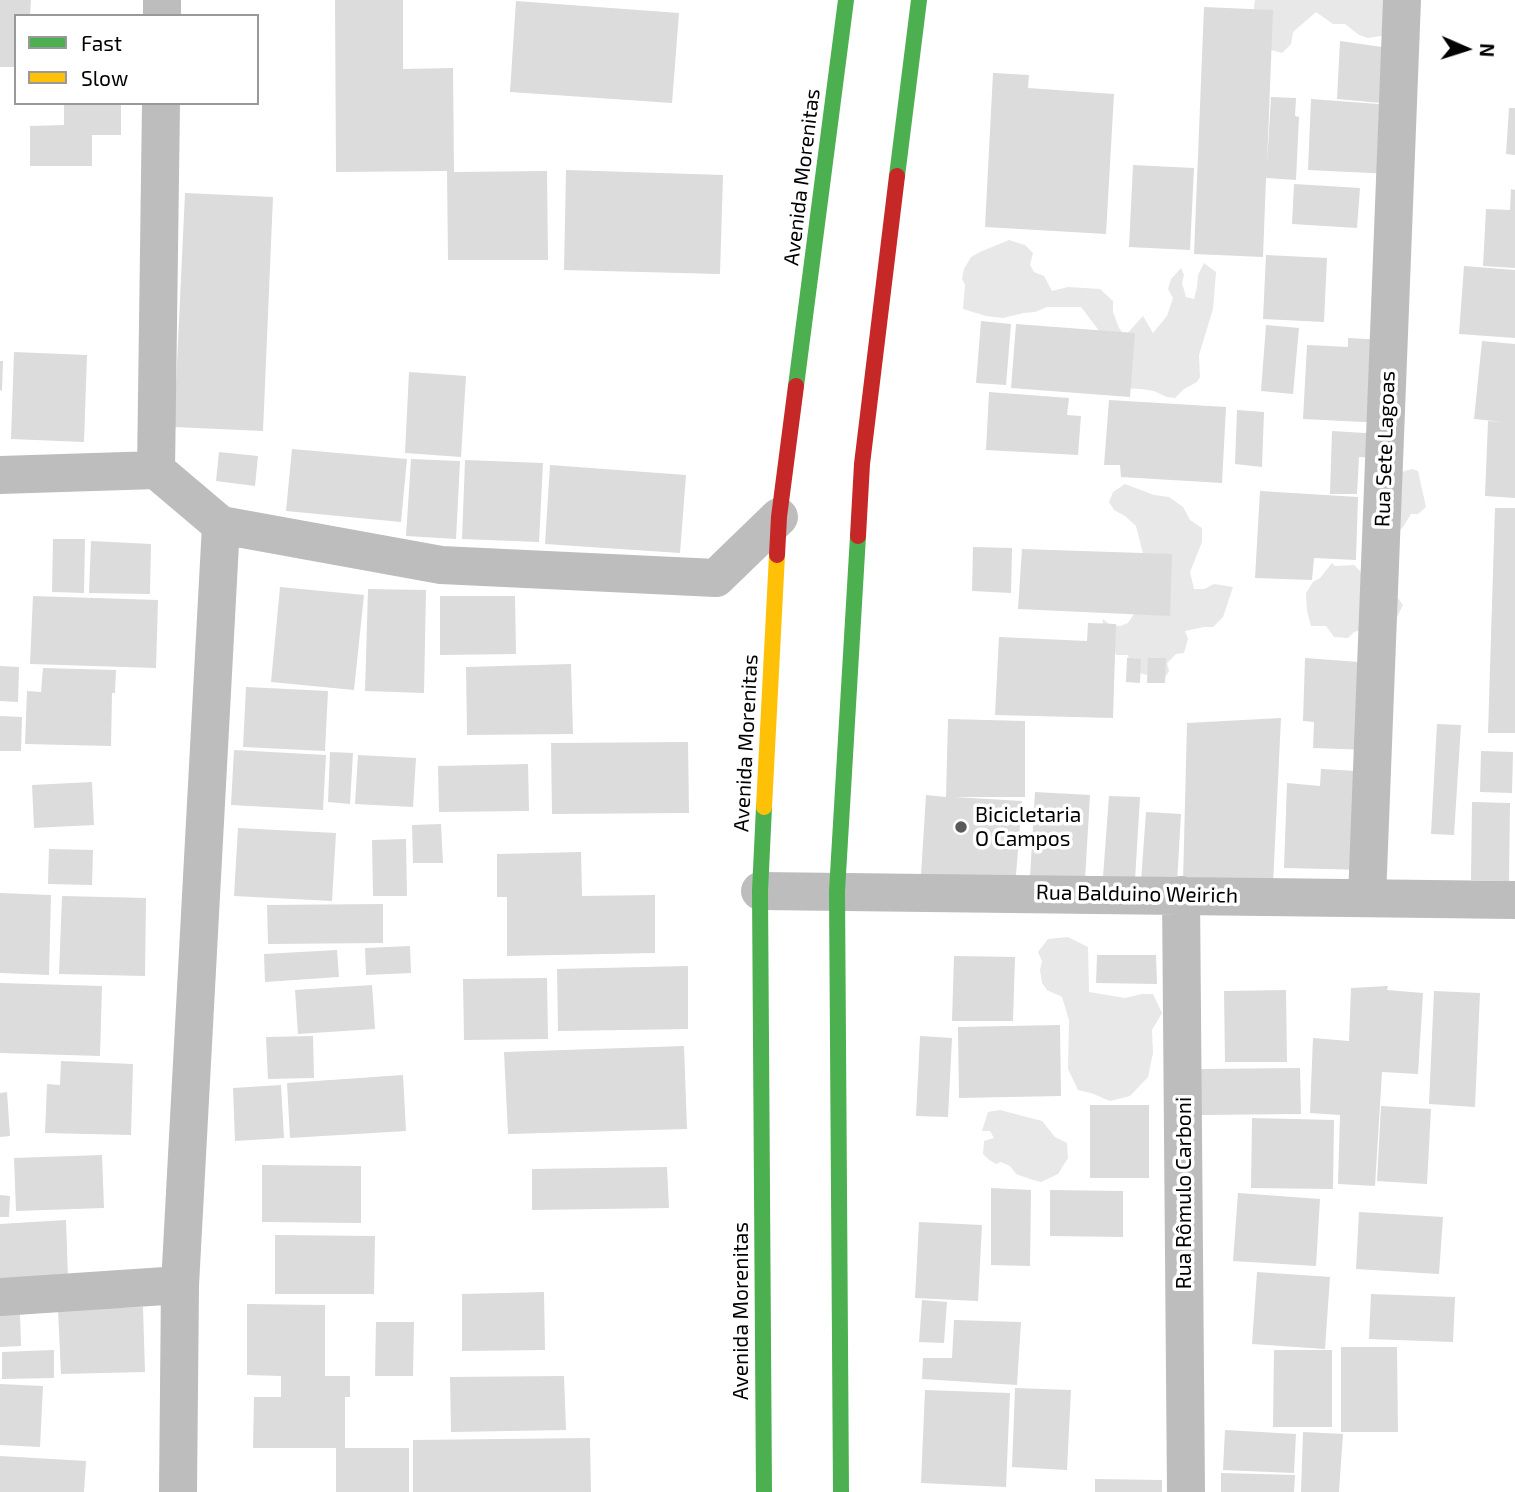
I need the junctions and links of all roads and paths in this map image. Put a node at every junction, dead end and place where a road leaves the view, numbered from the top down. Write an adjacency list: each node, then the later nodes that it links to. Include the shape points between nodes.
1 (846, 0): 7 (main road, Avenida Morenitas)
2 (919, 0): 10 (main road, via 862,464)
3 (1402, 0): 12 (street, Rua Sete Lagoas)
4 (161, 105): 5 (street)
5 (156, 470): 6 (street); 8 (street)
6 (0, 475)
7 (779, 517): 8 (street, via 716,578 441,565); 9 (main road, Avenida Morenitas)
8 (221, 525): 14 (street)
9 (760, 891): 10 (street, Rua Balduino Weirich); 17 (main road, Avenida Morenitas)
10 (837, 891): 11 (street, Rua Balduino Weirich); 18 (main road)
11 (1181, 895): 12 (street, Rua Balduino Weirich); 19 (street, Rua Rômulo Carboni)
12 (1367, 898): 13 (street, Rua Balduino Weirich)
13 (1515, 900)
14 (180, 1285): 15 (street); 16 (street)
15 (0, 1297)
16 (178, 1492)
17 (764, 1492)
18 (841, 1492)
19 (1186, 1492)

